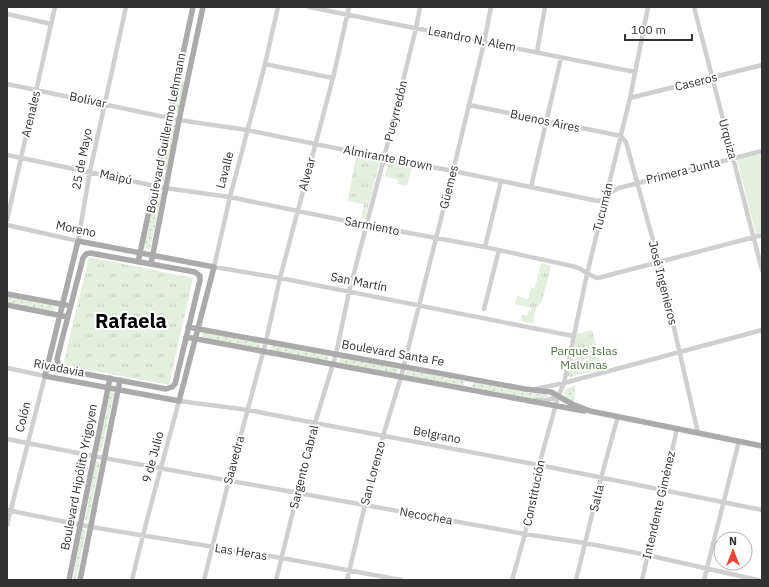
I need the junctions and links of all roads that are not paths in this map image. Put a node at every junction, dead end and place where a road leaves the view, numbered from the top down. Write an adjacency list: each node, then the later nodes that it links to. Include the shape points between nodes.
1 (55, 7): 15 (street, Arenales)
2 (126, 7): 32 (street, 25 de Mayo)
3 (192, 7): 16 (main road, Boulevard Guillermo Lehmann)
4 (203, 7): 17 (main road, Boulevard Guillermo Lehmann)
5 (278, 7): 22 (street, Lavalle)
6 (309, 7): 14 (street, Leandro N. Alem)
7 (349, 7): 14 (street, Alvear)
8 (420, 7): 18 (street, Pueyrredón)
9 (491, 7): 19 (street, Güemes)
10 (545, 7): 20 (street)
11 (648, 7): 24 (street, Tucumán)
12 (694, 7): 27 (street, Urquiza)
13 (7, 14): 15 (street)
14 (348, 14): 18 (street, Leandro N. Alem); 26 (street, Alvear)
15 (51, 24): 30 (street, Arenales)
16 (189, 26): 17 (main road); 25 (main road, Boulevard Guillermo Lehmann)
17 (198, 28): 28 (main road, Boulevard Guillermo Lehmann)
18 (416, 28): 19 (street, Leandro N. Alem); 43 (street, Pueyrredón)
19 (484, 43): 20 (street, Leandro N. Alem); 33 (street, Güemes)
20 (537, 52): 21 (street, Leandro N. Alem)
21 (561, 58): 24 (street, Leandro N. Alem); 36 (street)
22 (265, 64): 26 (street); 37 (street, Lavalle)
23 (762, 65): 27 (street, Caseros)
24 (635, 72): 31 (street, Tucumán)
25 (177, 76): 28 (main road); 34 (main road, Boulevard Guillermo Lehmann)
26 (333, 78): 39 (street, Alvear)
27 (712, 78): 31 (street, Caseros); 44 (street, Urquiza)
28 (188, 79): 35 (main road, Boulevard Guillermo Lehmann)
29 (7, 84): 30 (street, Bolívar)
30 (36, 90): 32 (street, Bolívar); 42 (street, Arenales)
31 (630, 98): 38 (street, Tucumán)
32 (104, 104): 34 (street, Bolívar); 45 (street, 25 de Mayo)
33 (469, 105): 36 (street, Buenos Aires); 46 (street, Güemes)
34 (168, 118): 35 (street, Almirante Brown); 49 (main road, Boulevard Guillermo Lehmann)
35 (179, 120): 37 (street, Almirante Brown); 51 (main road, Boulevard Guillermo Lehmann)
36 (546, 121): 38 (street, Buenos Aires); 50 (street)
37 (247, 130): 39 (street, Almirante Brown); 53 (street, Lavalle)
38 (621, 136): 48 (street, José Ingenieros, via 626,142); 52 (street, Tucumán)
39 (314, 144): 43 (street, Almirante Brown); 54 (street, Alvear)
40 (762, 151): 44 (street, Primera Junta)
41 (7, 155): 42 (street, Maipú)
42 (21, 158): 45 (street, Maipú); 55 (street, Arenales)
43 (384, 158): 46 (street, Almirante Brown); 57 (street, Pueyrredón)
44 (733, 158): 48 (street, Primera Junta); 60 (street, Urquiza)
45 (90, 171): 49 (street, Maipú); 61 (street, 25 de Mayo)
46 (453, 171): 47 (street, Almirante Brown); 59 (street, Güemes)
47 (501, 181): 50 (street, Almirante Brown); 62 (street)
48 (638, 183): 52 (street, Primera Junta, via 614,190); 67 (street, José Ingenieros)
49 (154, 185): 51 (street, Sarmiento); 64 (main road, Boulevard Guillermo Lehmann)
50 (531, 187): 52 (street, Almirante Brown, via 598,201)
51 (166, 188): 53 (street, Sarmiento); 65 (main road, Boulevard Guillermo Lehmann)
52 (606, 196): 71 (street, Tucumán)
53 (230, 197): 54 (street, Sarmiento); 69 (street, Lavalle)
54 (297, 211): 57 (street, Sarmiento); 72 (street, Alvear)
55 (7, 220)
56 (7, 225): 61 (street, Moreno)
57 (366, 225): 59 (street, Sarmiento); 73 (street, Pueyrredón)
58 (762, 235): 60 (street)
59 (436, 238): 62 (street, Sarmiento); 78 (street, Güemes)
60 (754, 238): 67 (street); 70 (street, Urquiza)
61 (78, 241): 64 (main road, Moreno); 75 (main road, 25 de Mayo)
62 (485, 247): 63 (street, Sarmiento)
63 (499, 250): 71 (street, Sarmiento, via 576,267); 79 (street)
64 (140, 253): 65 (main road, San Martín); 66 (main road, Boulevard Guillermo Lehmann)
65 (152, 256): 68 (main road, Boulevard Guillermo Lehmann); 69 (main road, San Martín)
66 (138, 262): 68 (main road); 77 (main road, Moreno, via 86,254)
67 (659, 262): 71 (street, via 598,278); 90 (street, José Ingenieros)
68 (151, 264): 82 (main road, via 195,272 200,276)
69 (214, 266): 72 (street, San Martín); 83 (main road, Lavalle)
70 (762, 270)
71 (586, 274): 85 (street, Tucumán)
72 (280, 278): 73 (street, San Martín); 88 (street, Alvear)
73 (349, 292): 78 (street, San Martín); 91 (street, Pueyrredón)
74 (7, 294): 75 (main road)
75 (62, 304): 77 (main road); 80 (main road, 25 de Mayo)
76 (7, 305): 80 (main road)
77 (70, 306): 81 (main road)
78 (418, 306): 85 (street, San Martín); 93 (street, Güemes)
79 (484, 309)
80 (60, 315): 81 (main road); 95 (main road, Colón)
81 (68, 317): 96 (main road, Rivadavia, via 57,359 59,366 64,370)
82 (188, 327): 83 (main road, Boulevard Santa Fe); 86 (main road)
83 (198, 329): 87 (main road, Lavalle); 88 (main road, Boulevard Santa Fe)
84 (762, 330): 90 (street)
85 (573, 336): 100 (street, Tucumán)
86 (186, 337): 87 (main road, Boulevard Santa Fe); 99 (main road, via 175,384 172,387 166,389)
87 (195, 339): 89 (main road, Boulevard Santa Fe); 107 (main road, 9 de Julio)
88 (266, 341): 89 (street, Saavedra); 91 (main road, Boulevard Santa Fe)
89 (264, 352): 92 (main road, Boulevard Santa Fe); 109 (street, Saavedra)
90 (680, 352): 100 (street); 114 (street, José Ingenieros)
91 (336, 354): 92 (street, Sargento Cabral); 93 (main road, Boulevard Santa Fe)
92 (332, 364): 97 (main road, Boulevard Santa Fe); 112 (street, Sargento Cabral)
93 (404, 366): 97 (street, San Lorenzo); 98 (main road, Boulevard Santa Fe)
94 (7, 368): 95 (street, Rivadavia)
95 (45, 376): 101 (main road, Rivadavia); 118 (street, Colón)
96 (110, 378): 99 (main road); 101 (main road, Boulevard Hipólito Yrigoyen)
97 (401, 378): 103 (main road, Boulevard Santa Fe); 115 (street, San Lorenzo)
98 (469, 379): 103 (main road); 104 (main road, Boulevard Santa Fe)
99 (120, 380): 102 (main road, Boulevard Hipólito Yrigoyen)
100 (564, 383): 104 (street); 105 (street, Tucumán)
101 (108, 388): 102 (main road, Belgrano); 120 (main road, Boulevard Hipólito Yrigoyen)
102 (118, 390): 107 (main road, Belgrano); 121 (main road, Boulevard Hipólito Yrigoyen)
103 (466, 390): 106 (main road, Boulevard Santa Fe)
104 (529, 390): 105 (main road, Boulevard Santa Fe, via 550,392)
105 (558, 397): 106 (street, via 542,400); 108 (street, Tucumán); 110 (main road, Boulevard Santa Fe)
106 (517, 399): 108 (main road, Boulevard Santa Fe)
107 (179, 401): 109 (street, Belgrano); 123 (street, 9 de Julio)
108 (555, 406): 110 (main road, Boulevard Santa Fe); 122 (street, Constitución)
109 (248, 410): 112 (street, Belgrano); 125 (street, Saavedra)
110 (590, 411): 111 (main road, Boulevard Santa Fe)
111 (618, 416): 113 (main road, Boulevard Santa Fe); 124 (street, Salta)
112 (315, 423): 115 (street, Belgrano); 127 (street, Sargento Cabral)
113 (678, 429): 114 (main road, Boulevard Santa Fe); 126 (street, Intendente Giménez)
114 (698, 433): 117 (main road, Boulevard Santa Fe)
115 (383, 436): 122 (street, Belgrano); 129 (street, San Lorenzo)
116 (7, 439): 118 (street, Necochea)
117 (739, 441): 119 (main road, Boulevard Santa Fe); 128 (street)
118 (28, 442): 120 (street, Necochea); 131 (street, Colón)
119 (762, 446)
120 (93, 456): 121 (street, Necochea); 133 (main road, Boulevard Hipólito Yrigoyen)
121 (104, 457): 123 (street, Necochea); 134 (main road, Boulevard Hipólito Yrigoyen)
122 (539, 465): 124 (street, Belgrano); 135 (street, Constitución)
123 (162, 469): 125 (street, Necochea); 136 (street, 9 de Julio)
124 (601, 478): 126 (street, Belgrano); 137 (street, Salta)
125 (229, 480): 127 (street, Necochea); 138 (street, Saavedra)
126 (662, 490): 128 (street, Belgrano); 139 (street, Intendente Giménez)
127 (298, 493): 129 (street, Necochea); 140 (street, Sargento Cabral)
128 (724, 502): 130 (street, Belgrano); 141 (street)
129 (365, 505): 135 (street, Necochea); 142 (street, San Lorenzo)
130 (762, 510)
131 (9, 511): 132 (street, Colón); 133 (street, Las Heras)
132 (7, 525)
133 (80, 525): 134 (street, Las Heras); 143 (main road, Boulevard Hipólito Yrigoyen)
134 (91, 527): 136 (street, Las Heras); 144 (main road, Boulevard Hipólito Yrigoyen)
135 (525, 534): 137 (street, Necochea); 150 (street, Constitución)
136 (142, 535): 138 (street, Las Heras); 145 (street, 9 de Julio)
137 (585, 543): 139 (street, Necochea); 151 (street, Salta)
138 (212, 547): 140 (street, Las Heras); 146 (street, Saavedra)
139 (647, 555): 141 (street, Necochea); 152 (street, Intendente Giménez)
140 (282, 558): 142 (street, Las Heras); 147 (street, Sargento Cabral)
141 (707, 569): 153 (street); 154 (street, Necochea)
142 (350, 571): 148 (street, San Lorenzo); 149 (street, Las Heras)
143 (69, 580)
144 (80, 580)
145 (132, 580)
146 (204, 580)
147 (276, 580)
148 (347, 580)
149 (401, 580)
150 (512, 580)
151 (576, 580)
152 (642, 580)
153 (704, 580)
154 (758, 580)

